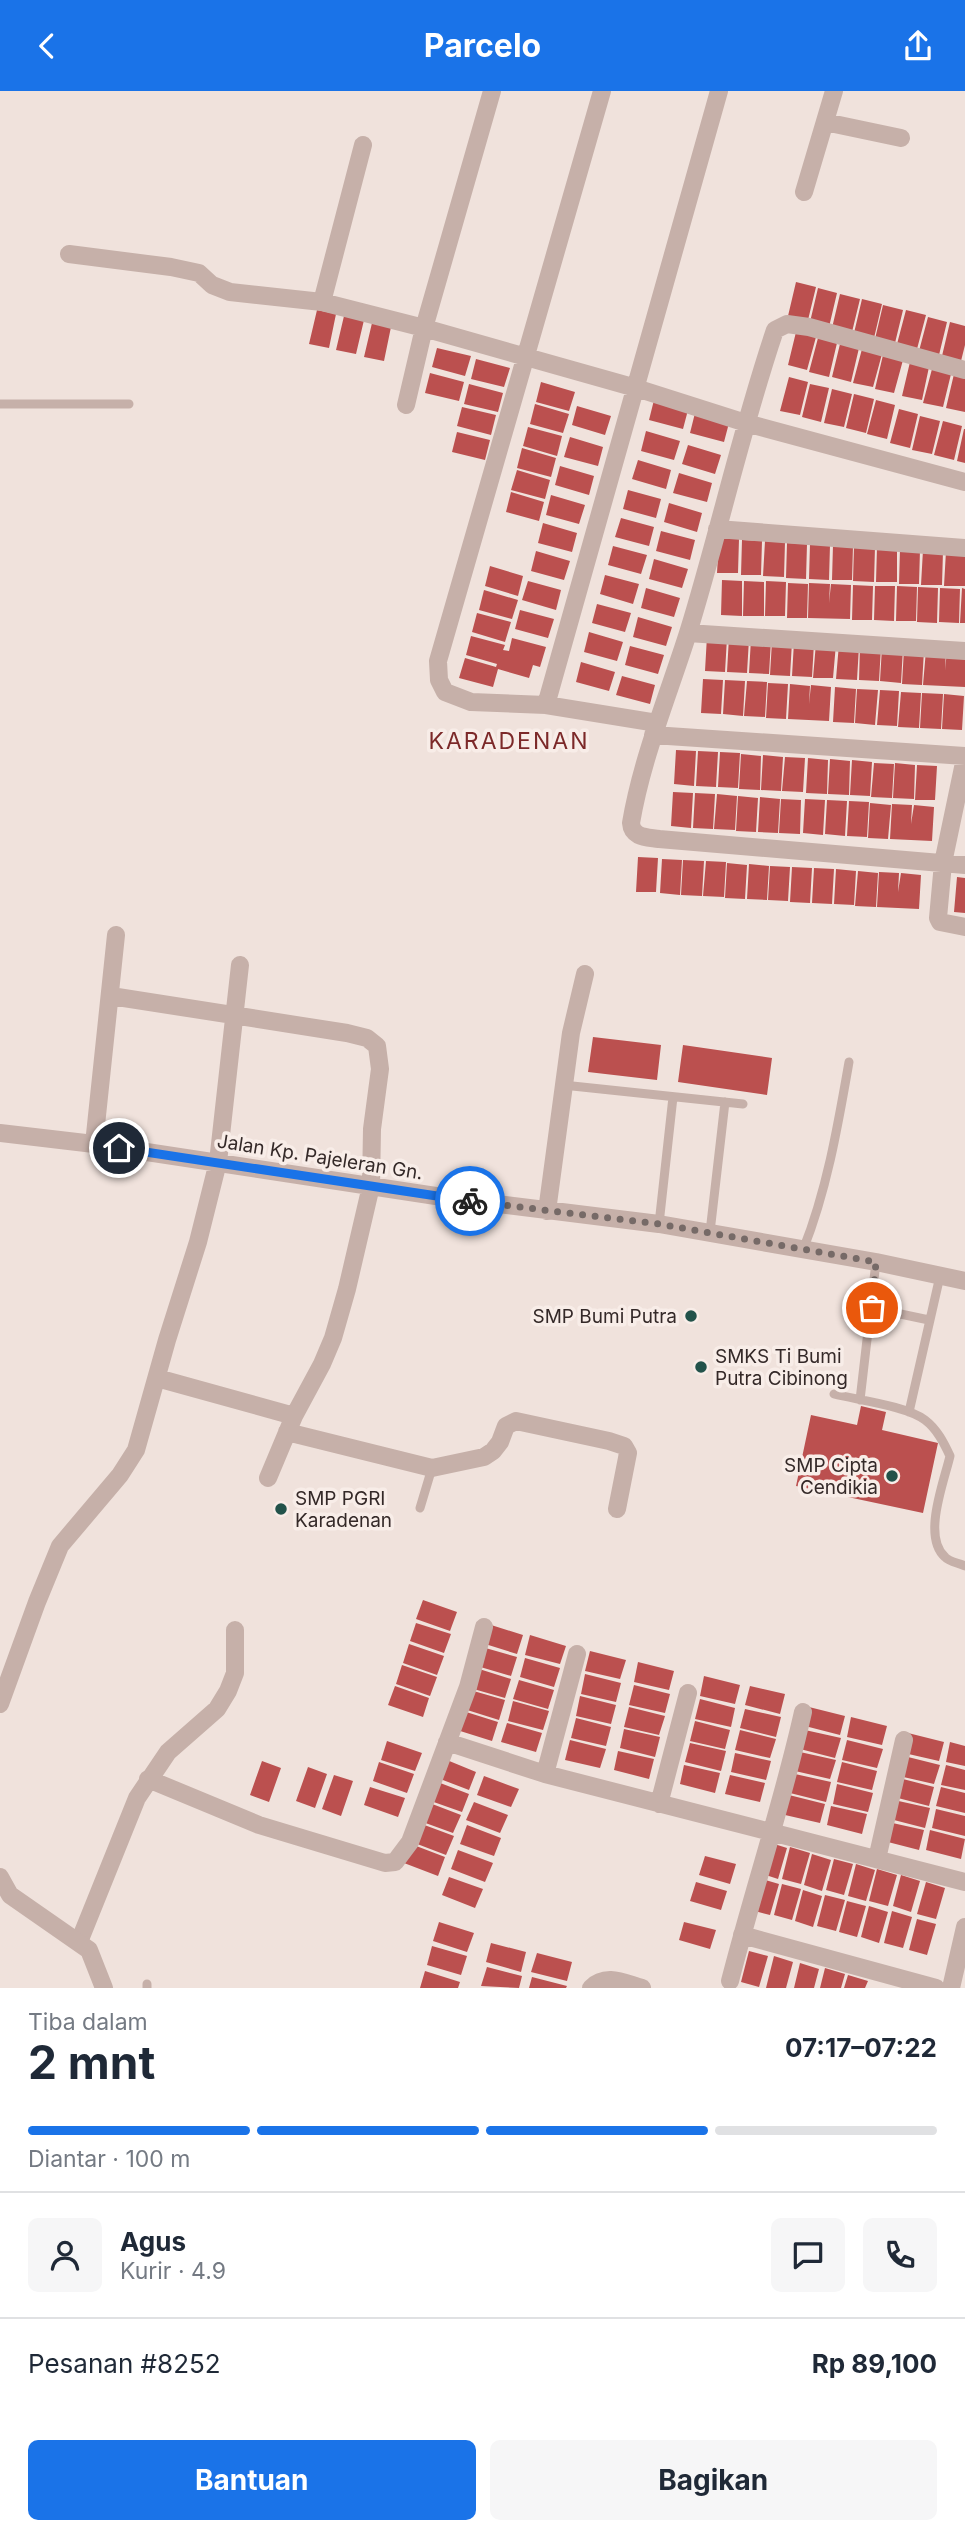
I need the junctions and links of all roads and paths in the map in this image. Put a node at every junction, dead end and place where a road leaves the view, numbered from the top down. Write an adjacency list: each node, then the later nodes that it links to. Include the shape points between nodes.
1 (492, 91): 11 (street)
2 (601, 91): 12 (street)
3 (719, 91): 14 (street)
4 (834, 91): 5 (street)
5 (825, 122): 6 (street); 8 (street)
6 (901, 138)
7 (363, 145): 10 (street)
8 (804, 192)
9 (69, 254): 10 (street, via 199,273 230,292)
10 (322, 302): 11 (street)
11 (424, 328): 12 (street); 17 (street)
12 (525, 358): 14 (street); 24 (street, via 438,661 439,680 445,692 471,702)
13 (965, 370): 18 (street, via 787,324 775,330)
14 (636, 387): 18 (street); 24 (street)
15 (0, 404): 16 (lane)
16 (130, 404)
17 (406, 405)
18 (746, 423): 19 (street); 20 (street)
19 (965, 482)
20 (717, 529): 21 (street); 22 (street)
21 (965, 548)
22 (688, 633): 23 (street); 25 (street)
23 (965, 651)
24 (546, 705): 25 (street)
25 (655, 729): 26 (street); 27 (street, via 631,823 639,835)
26 (965, 757): 27 (street)
27 (943, 863): 28 (street); 29 (street, via 938,918)
28 (965, 865)
29 (965, 927)
30 (116, 935): 33 (street)
31 (240, 965): 34 (street)
32 (584, 974): 36 (street)
33 (111, 996): 34 (street); 41 (street)
34 (236, 1017): 42 (street); 43 (street, via 347,1033 377,1046 380,1069)
35 (849, 1062): 47 (lane, via 831,1157)
36 (563, 1085): 37 (lane); 44 (street)
37 (673, 1097): 38 (lane); 45 (lane)
38 (725, 1102): 39 (lane); 46 (lane)
39 (743, 1104)
40 (0, 1133): 41 (street, Jalan Kp. Pajeleran Gn.)
41 (94, 1144): 42 (street, Jalan Kp. Pajeleran Gn.)
42 (218, 1162): 43 (street, Jalan Kp. Pajeleran Gn.); 53 (street)
43 (370, 1185): 44 (street, Jalan Kp. Pajeleran Gn.); 57 (street, via 333,1338)
44 (547, 1211): 45 (street, Jalan Kp. Pajeleran Gn.)
45 (659, 1224): 46 (street, Jalan Kp. Pajeleran Gn.)
46 (710, 1232): 47 (street, Jalan Kp. Pajeleran Gn.)
47 (803, 1249): 48 (street, Jalan Kp. Pajeleran Gn.)
48 (876, 1262): 49 (street, Jalan Kp. Pajeleran Gn.); 51 (lane)
49 (940, 1276): 50 (street, Jalan Kp. Pajeleran Gn.); 52 (lane)
50 (965, 1281)
51 (872, 1308): 52 (lane); 55 (lane)
52 (929, 1320): 56 (lane)
53 (157, 1378): 57 (street); 67 (street, via 136,1450 60,1546)
54 (834, 1394): 55 (lane)
55 (860, 1400): 56 (lane)
56 (909, 1412): 62 (lane, via 934,1429 950,1456 934,1526 935,1545 946,1559)
57 (290, 1424): 58 (street); 59 (street)
58 (432, 1468): 60 (lane); 61 (street, via 484,1457 500,1442 506,1426 516,1421 610,1441 624,1446 628,1453)
59 (268, 1478)
60 (420, 1508)
61 (617, 1509)
62 (965, 1566)
63 (484, 1627): 70 (street)
64 (234, 1630): 72 (street, via 235,1673 228,1691 217,1709 168,1752)
65 (577, 1654): 71 (street)
66 (688, 1693): 73 (street)
67 (0, 1704)
68 (803, 1712): 74 (street)
69 (904, 1740): 75 (street)
70 (447, 1742): 71 (street); 72 (street, via 410,1842 395,1862 385,1863 259,1825)
71 (545, 1774): 73 (street)
72 (148, 1779): 80 (street, via 136,1798)
73 (659, 1804): 74 (street)
74 (771, 1830): 75 (street); 79 (street)
75 (877, 1859): 77 (street)
76 (0, 1877): 80 (street, via 10,1895)
77 (965, 1882)
78 (965, 1927): 86 (street)
79 (742, 1935): 81 (street); 85 (street)
80 (79, 1942): 82 (street, via 89,1950)
81 (730, 1981)
82 (104, 1988)
83 (591, 1988): 84 (street, via 598,1980 608,1979)
84 (642, 1988)
85 (936, 1988)
86 (951, 1988)

